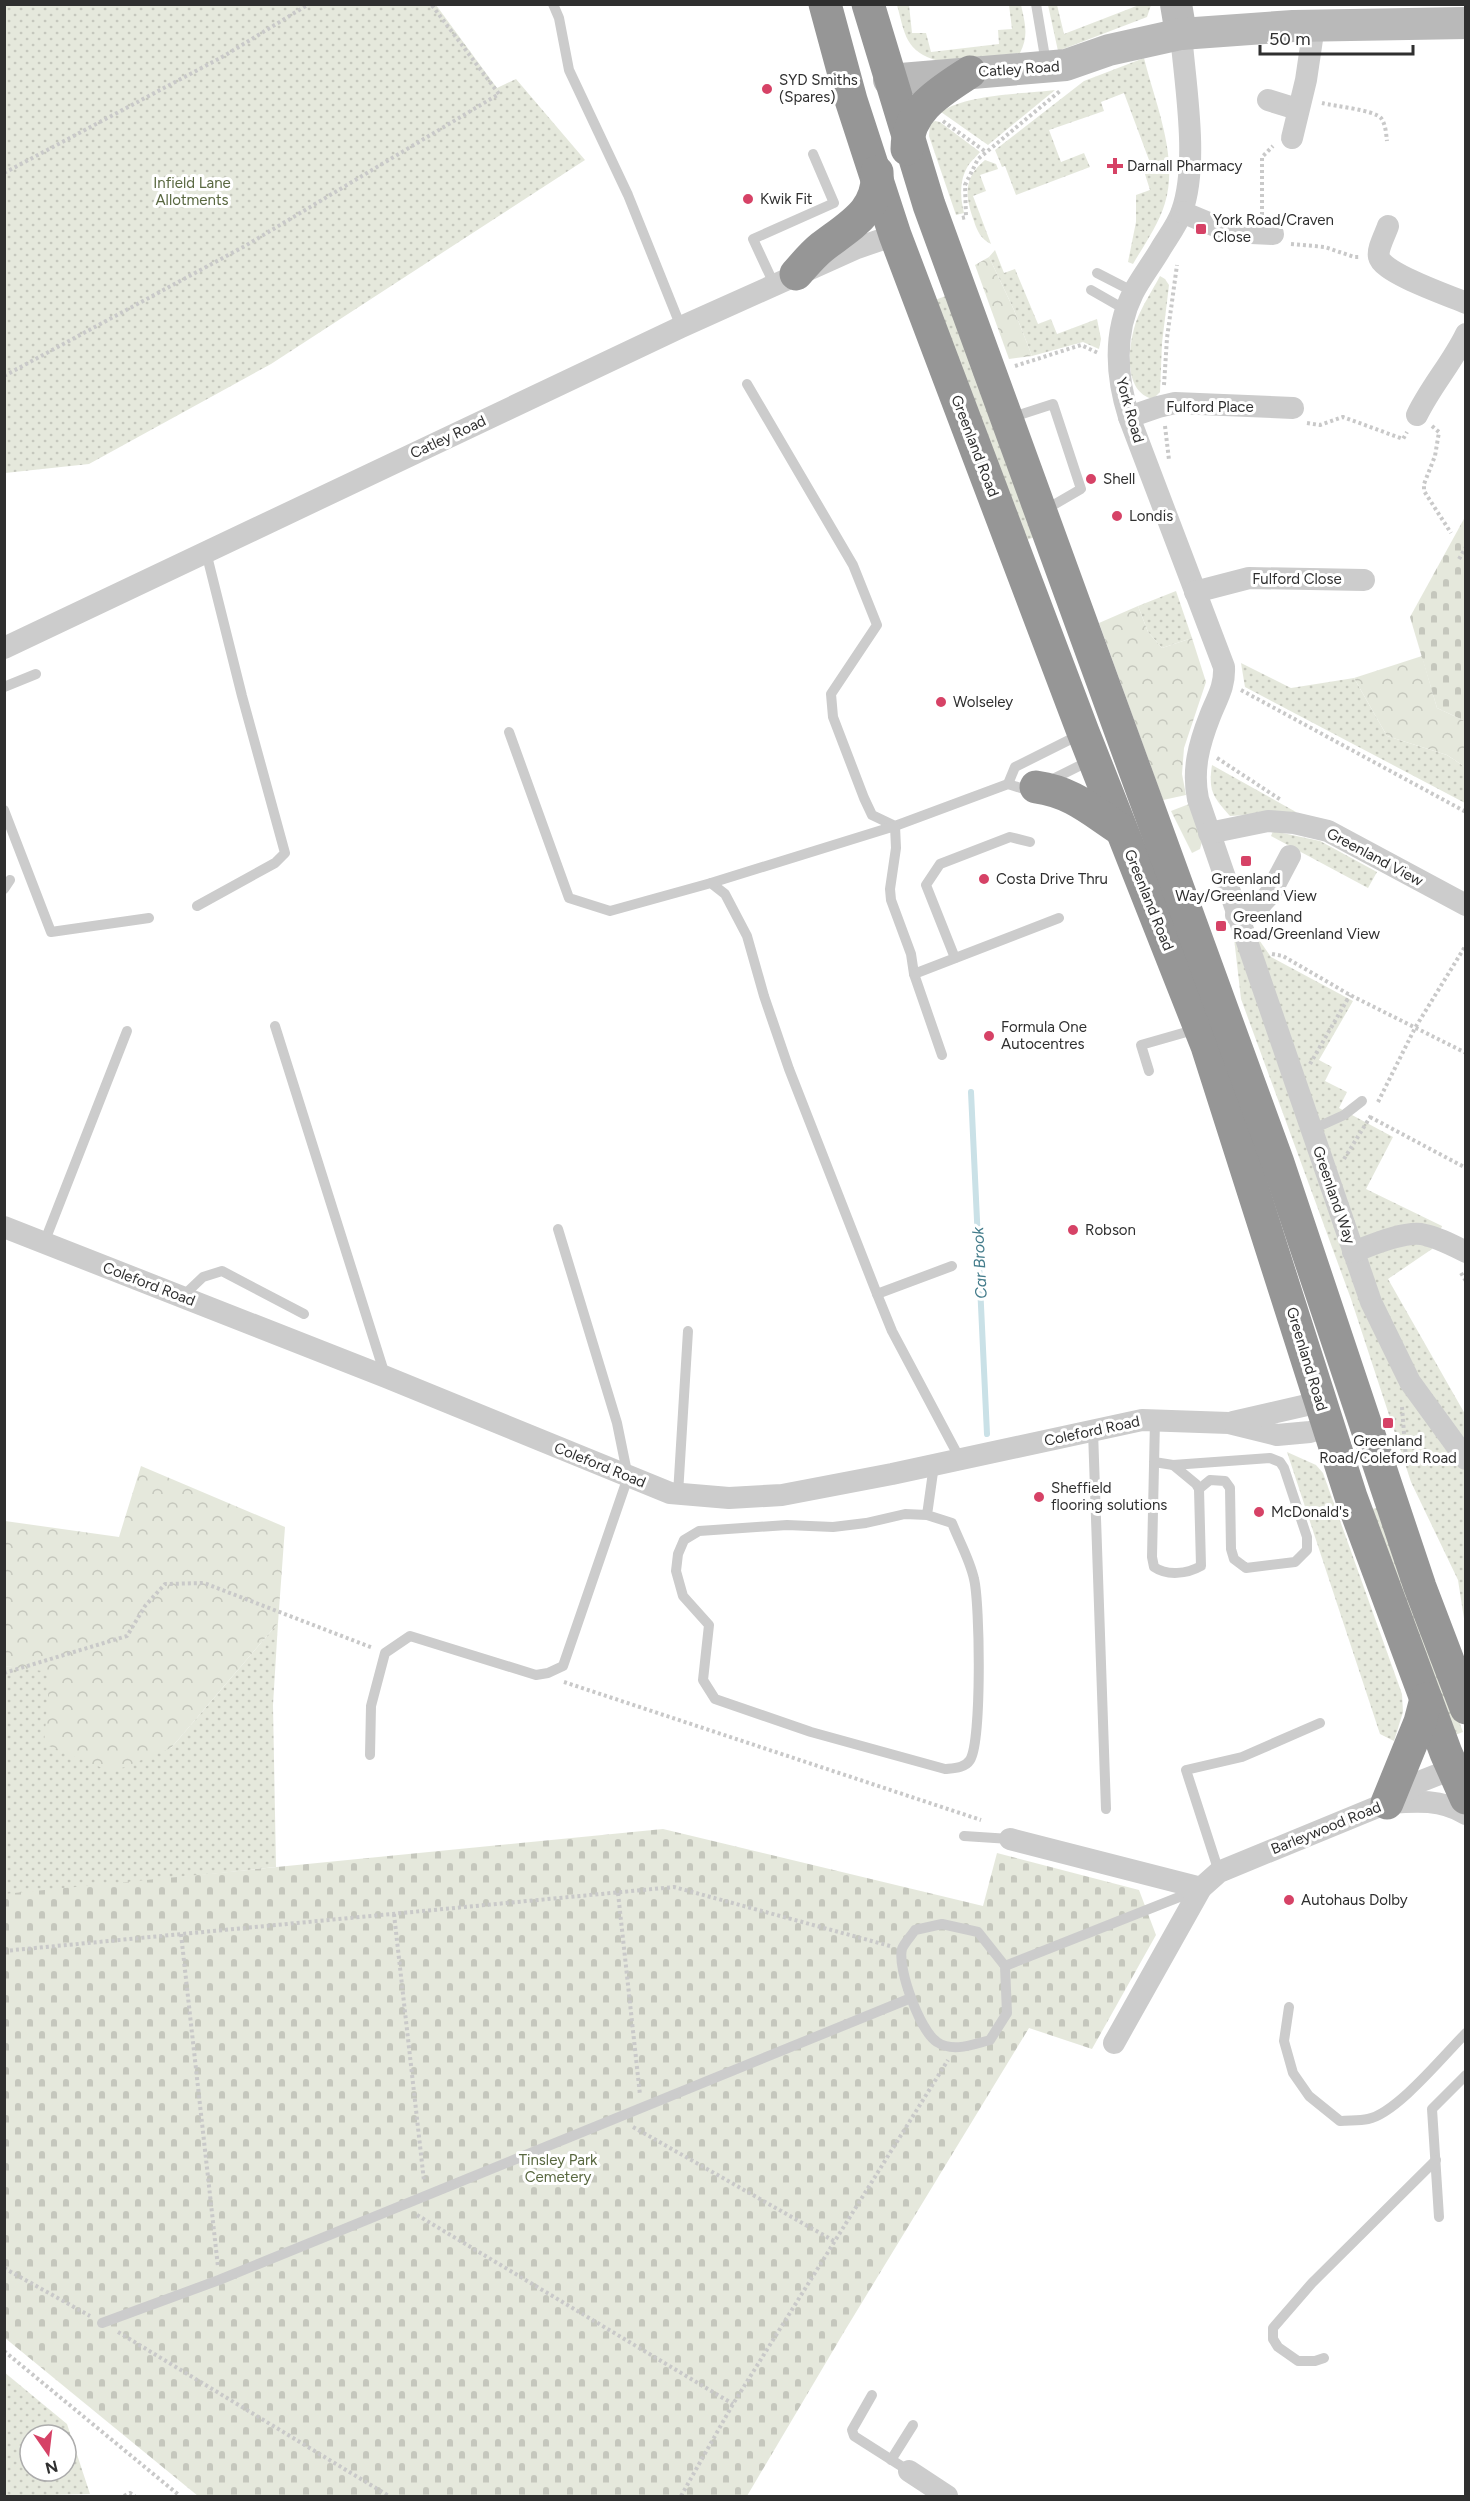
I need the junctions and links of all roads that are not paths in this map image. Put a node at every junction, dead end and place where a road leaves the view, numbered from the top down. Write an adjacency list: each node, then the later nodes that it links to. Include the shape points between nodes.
1 (553, 4): 28 (lane, via 569,70 628,195)
2 (825, 4): 8 (highway, Greenland Road)
3 (868, 4): 11 (highway, Greenland Road)
4 (1036, 4): 10 (lane)
5 (1179, 19): 7 (main road, Catley Road); 10 (main road, Catley Road, via 1066,65); 18 (street, York Road, via 1190,150)
6 (1466, 22): 7 (main road, Catley Road)
7 (1314, 26): 13 (street)
8 (836, 45): 11 (highway, via 866,70); 17 (highway, Greenland Road)
9 (970, 72): 10 (main road, Catley Road); 11 (main road, Catley Road); 14 (highway, via 922,106)
10 (1058, 76)
11 (889, 80): 14 (highway, Greenland Road); 17 (highway, via 877,95 872,110)
12 (1268, 100): 13 (street)
13 (1299, 104): 15 (street)
14 (907, 137): 21 (highway, via 910,216); 22 (highway, Greenland Road)
15 (1292, 137)
16 (813, 154): 24 (lane, via 834,203 753,238)
17 (878, 185): 21 (highway, Greenland Road); 24 (highway, via 862,217)
18 (1182, 212): 20 (street, via 1230,232); 26 (street, York Road)
19 (1388, 226): 27 (street, via 1378,255 1381,262 1401,275)
20 (1267, 234)
21 (895, 235): 22 (highway, via 931,240); 24 (street, Catley Road); 45 (highway, Greenland Road)
22 (950, 235): 34 (highway, Greenland Road)
23 (1097, 273): 26 (lane)
24 (785, 279): 28 (street, Catley Road)
25 (1091, 290): 26 (lane)
26 (1130, 301): 33 (street, York Road, via 1119,335 1118,362)
27 (1466, 303)
28 (681, 327): 36 (street, Catley Road)
29 (1466, 334): 32 (street)
30 (747, 384): 48 (lane, via 853,566 877,625 831,694 833,717 872,815)
31 (1293, 408): 33 (street, Fulford Place, via 1175,403)
32 (1417, 415)
33 (1130, 417): 38 (street, York Road)
34 (1006, 418): 35 (highway, Greenland Road); 35 (lane, via 1053,404 1081,489)
35 (1041, 512): 43 (highway, Greenland Road)
36 (207, 552): 39 (street, Catley Road); 55 (lane, via 285,853 275,863)
37 (1365, 580): 38 (street, Fulford Close, via 1249,578)
38 (1195, 592): 41 (street, York Road, via 1219,652)
39 (4, 648)
40 (36, 674): 42 (lane)
41 (1225, 681): 50 (street, Greenland Way, via 1199,746 1194,779)
42 (4, 687)
43 (1121, 731): 45 (highway, via 1113,741); 79 (highway, Greenland Road, via 1278,1163)
44 (509, 732): 53 (lane, via 569,898 610,911)
45 (1089, 745): 46 (lane); 46 (lane, via 1015,767); 49 (highway, Greenland Road)
46 (1022, 786): 48 (lane); 49 (highway, via 1058,790)
47 (4, 810): 57 (lane, via 51,932)
48 (895, 826): 53 (lane); 60 (lane, via 891,900 911,954)
49 (1120, 828): 62 (highway, Greenland Road)
50 (1209, 833): 54 (street, Greenland View, via 1268,821 1328,831); 56 (street, Greenland Way)
51 (1030, 842): 59 (lane, via 1010,837 940,864 926,885)
52 (1290, 856): 56 (street, via 1265,900)
53 (711, 883): 74 (lane, via 725,894 747,936 789,1069)
54 (1466, 905)
55 (197, 906)
56 (1236, 915): 67 (street, Greenland Way)
57 (149, 918)
58 (1059, 918): 59 (lane)
59 (955, 958): 60 (lane)
60 (914, 974): 64 (lane)
61 (275, 1026): 78 (lane)
62 (1200, 1028): 65 (lane, via 1141,1045); 80 (highway, Greenland Road)
63 (127, 1031): 70 (lane)
64 (942, 1055)
65 (1149, 1071)
66 (1362, 1101): 67 (lane, via 1344,1115)
67 (1311, 1130): 71 (street, Greenland Way)
68 (4, 1227): 70 (street, Coleford Road)
69 (558, 1229): 88 (lane, via 617,1423)
70 (44, 1242): 75 (street, Coleford Road)
71 (1353, 1252): 72 (street, via 1388,1239 1420,1234); 84 (street, Greenland Way, via 1371,1302 1410,1382)
72 (1466, 1252)
73 (951, 1266): 74 (lane)
74 (877, 1294): 83 (lane, via 892,1331)
75 (182, 1297): 76 (lane, via 203,1277 222,1271); 78 (street, Coleford Road)
76 (304, 1314)
77 (688, 1331): 89 (lane)
78 (386, 1377): 88 (street, Coleford Road)
79 (1359, 1404): 80 (highway); 93 (highway, Greenland Road, via 1420,1587)
80 (1324, 1414): 81 (street, Coleford Road, via 1229,1423); 92 (highway, Greenland Road)
81 (1155, 1420): 82 (street, Coleford Road); 85 (lane)
82 (1093, 1431): 83 (street, Coleford Road); 99 (lane)
83 (960, 1459): 86 (street, Coleford Road)
84 (1466, 1459)
85 (1154, 1461): 87 (lane); 90 (lane, via 1152,1557 1154,1567 1163,1573 1192,1571 1200,1566)
86 (934, 1465): 89 (street, Coleford Road, via 782,1495 729,1498); 91 (lane)
87 (1173, 1466): 90 (lane, via 1196,1485); 90 (lane, via 1270,1458 1280,1462 1307,1537 1307,1550 1295,1562 1246,1568 1234,1559 1231,1549 1230,1488 1225,1481 1210,1480)
88 (628, 1477): 89 (street, Coleford Road); 95 (lane, via 563,1666 536,1675 410,1636 385,1653 371,1706)
89 (678, 1494)
90 (1199, 1494)
91 (927, 1515): 91 (lane, via 952,1523 975,1580 979,1722 971,1759 962,1767 945,1769 811,1732 715,1699 703,1680 709,1625 683,1596 676,1571 684,1540 699,1531 787,1525 833,1527 905,1514)
92 (1426, 1700): 96 (highway, Greenland Road); 98 (highway)
93 (1466, 1708)
94 (1320, 1723): 103 (lane, via 1242,1757 1186,1770)
95 (370, 1755)
96 (1459, 1769): 97 (highway, Greenland Road); 98 (street, Barleywood Road, via 1419,1782)
97 (1466, 1798)
98 (1387, 1803): 100 (street, via 1440,1803); 103 (street, Barleywood Road)
99 (1106, 1809)
100 (1466, 1814)
101 (964, 1836): 102 (lane)
102 (1010, 1839): 104 (street)
103 (1219, 1872): 104 (street, Barleywood Road)
104 (1201, 1888): 105 (lane); 109 (street, Barleywood Road)
105 (1005, 1966): 106 (lane, via 978,1932 942,1924 915,1930 902,1949); 106 (lane, via 1007,2013 990,2040 956,2048 937,2042 918,2019)
106 (911, 1998): 113 (lane, via 219,2280)
107 (1289, 2007): 108 (lane, via 1284,2041 1293,2073 1309,2096 1340,2121 1370,2119 1391,2107)
108 (1466, 2033)
109 (1114, 2043)
110 (1466, 2075): 111 (lane, via 1432,2109)
111 (1436, 2160): 112 (lane); 114 (lane, via 1312,2283 1273,2328 1278,2347 1298,2361)
112 (1439, 2217)
113 (102, 2323)
114 (1324, 2358)
115 (872, 2395): 117 (lane, via 852,2430 854,2436)
116 (913, 2425): 117 (lane)
117 (900, 2466): 118 (street)
118 (947, 2496)

